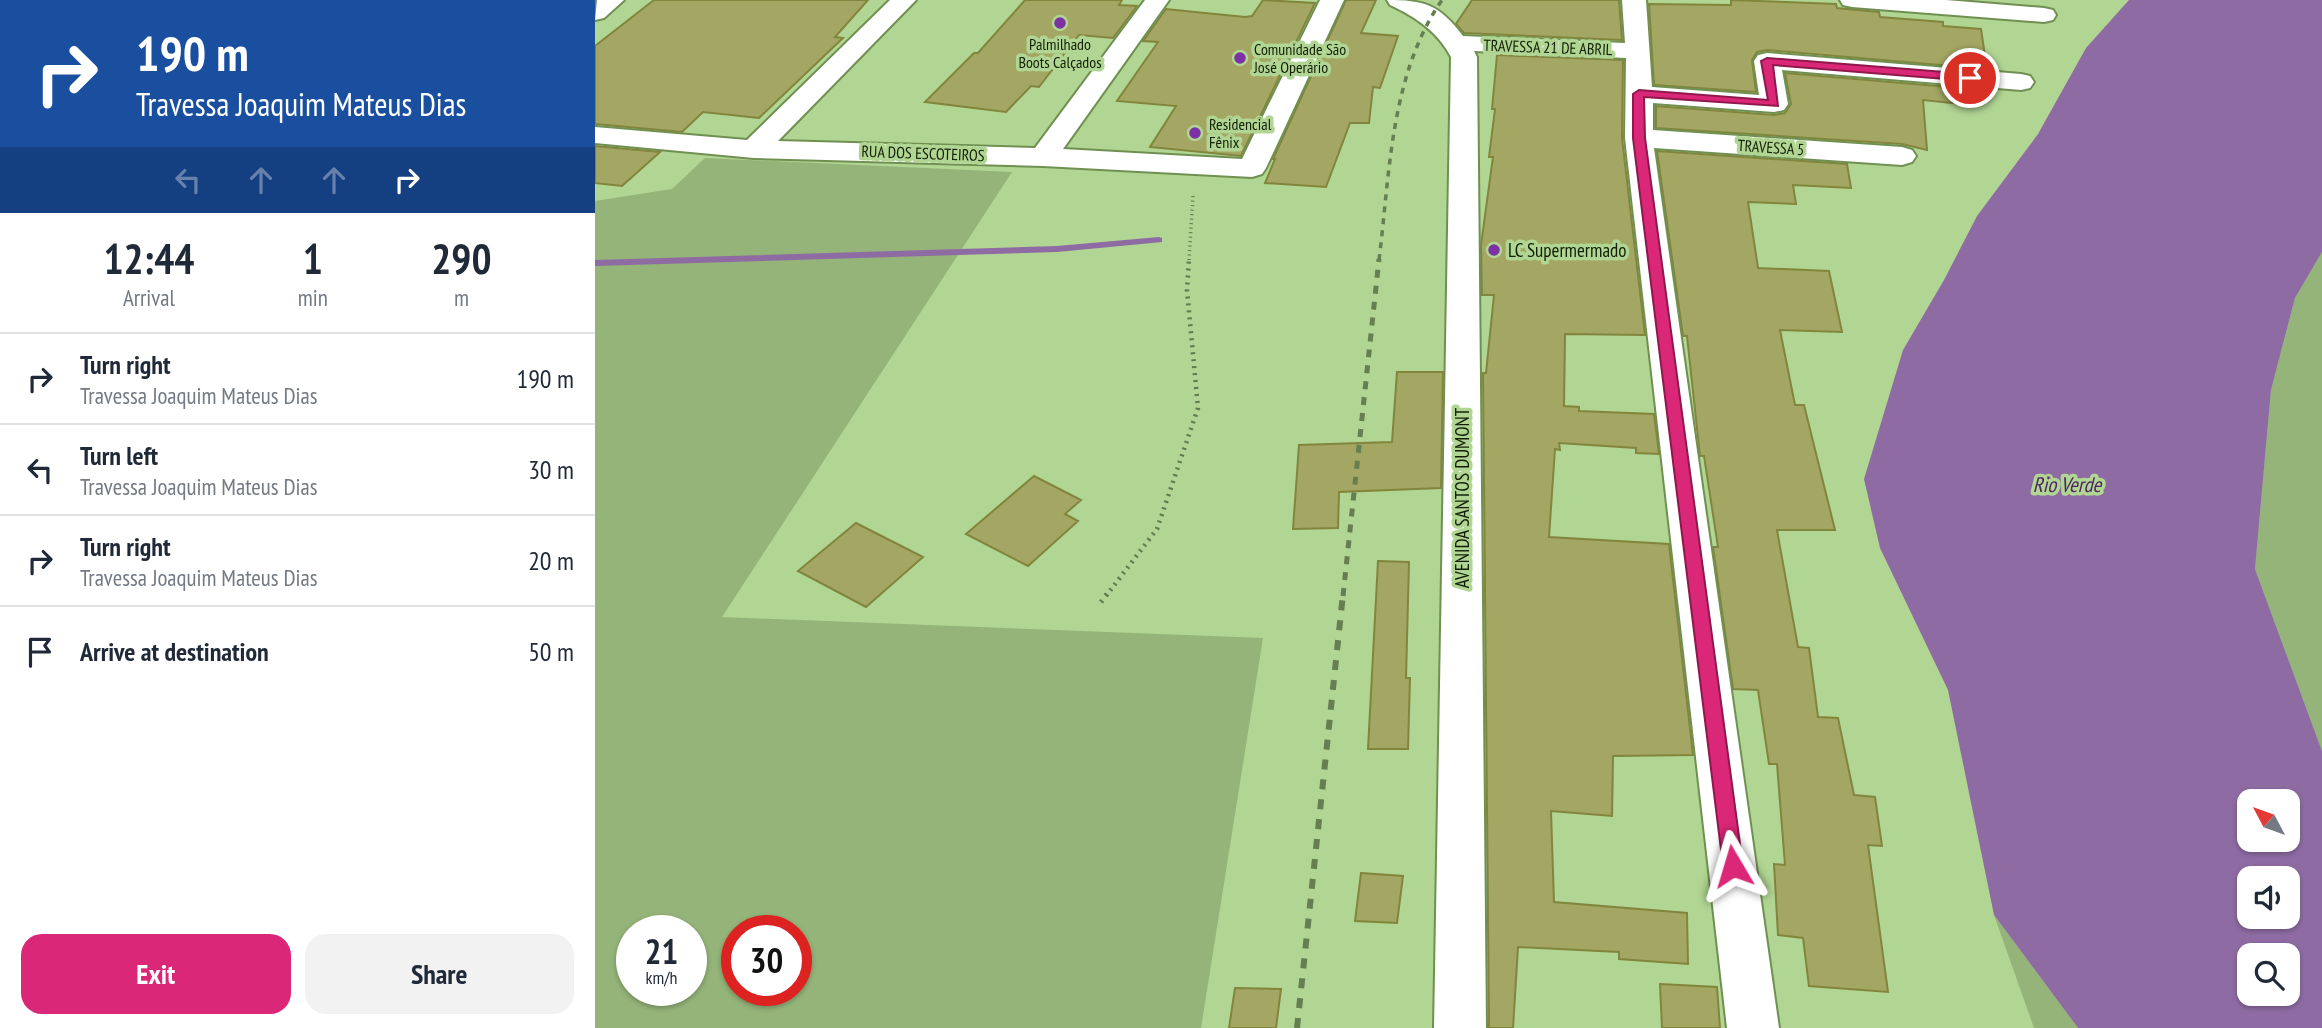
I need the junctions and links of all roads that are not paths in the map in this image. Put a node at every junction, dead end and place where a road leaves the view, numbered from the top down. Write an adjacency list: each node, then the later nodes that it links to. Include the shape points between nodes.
1 (613, 0): 8 (street)
2 (904, 0): 16 (street)
3 (1157, 0): 18 (street)
4 (1332, 0): 18 (street, RUA DOS ESCOTEIROS, via 1252,168)
5 (1399, 0): 10 (street, via 1431,16)
6 (1634, 0): 11 (street)
7 (1863, 0): 9 (street)
8 (595, 13)
9 (2044, 15)
10 (1458, 43): 11 (street, TRAVESSA 21 DE ABRIL); 19 (street, AVENIDA SANTOS DUMONT, via 1464,57)
11 (1639, 51): 13 (street)
12 (2021, 82): 13 (street, via 1767,61 1774,104)
13 (1639, 94): 15 (street)
14 (595, 135): 16 (street, RUA DOS ESCOTEIROS)
15 (1639, 138): 17 (street, TRAVESSA 5); 20 (street)
16 (754, 149): 18 (street, RUA DOS ESCOTEIROS)
17 (1902, 156)
18 (1043, 157)
19 (1460, 1028)
20 (1753, 1028)

